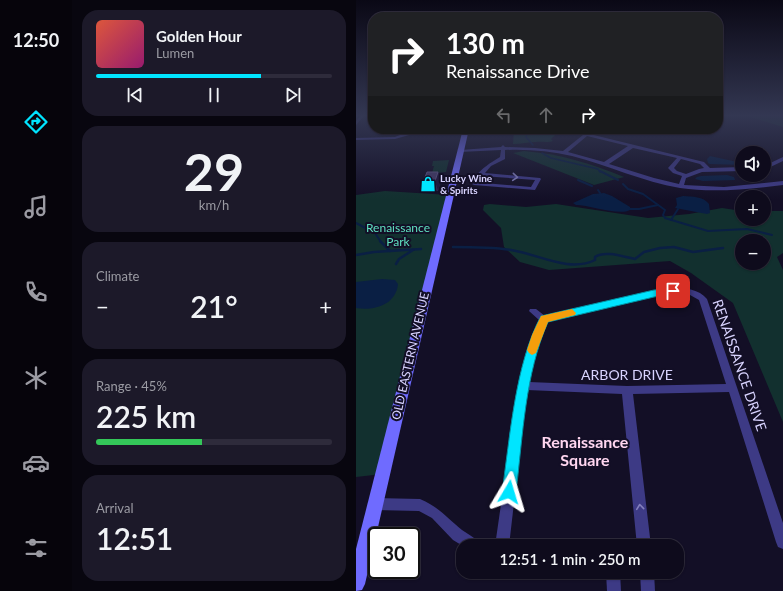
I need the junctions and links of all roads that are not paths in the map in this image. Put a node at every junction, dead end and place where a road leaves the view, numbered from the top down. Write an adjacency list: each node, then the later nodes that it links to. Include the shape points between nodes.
1 (462, 144): 6 (street, OLD EASTERN AVENUE)
2 (575, 144): 7 (street)
3 (622, 144): 4 (street)
4 (632, 146): 8 (street); 10 (street)
5 (503, 147): 6 (street); 7 (street, via 532,145); 14 (street, via 503,158)
6 (460, 149): 24 (street, OLD EASTERN AVENUE)
7 (566, 151): 10 (street)
8 (680, 158): 13 (street, via 702,164); 15 (street, via 671,168)
9 (783, 159): 11 (street)
10 (608, 163): 18 (street, via 647,178)
11 (771, 165)
12 (735, 169): 13 (street)
13 (709, 170): 15 (street, via 697,171)
14 (480, 174): 14 (street, one-way to 14, via 538,179 533,189 474,183)
15 (686, 176): 18 (street)
16 (783, 178): 18 (street, via 724,185)
17 (783, 183): 18 (street, via 731,189 698,189)
18 (682, 184)
19 (533, 311): 20 (street)
20 (544, 319): 21 (street); 22 (street, RENAISSANCE DRIVE, via 654,293 693,292 702,299)
21 (523, 386): 23 (street, ARBOR DRIVE); 26 (street)
22 (731, 388): 23 (street, ARBOR DRIVE); 28 (street, RENAISSANCE DRIVE)
23 (627, 390): 27 (street, one-way to 23)
24 (375, 504): 25 (street, via 420,505 436,514); 31 (street, OLD EASTERN AVENUE)
25 (464, 539)
26 (503, 539)
27 (643, 539)
28 (783, 542)
29 (613, 579): 32 (street)
30 (647, 579): 33 (street)
31 (356, 584)
32 (614, 591)
33 (648, 591)

